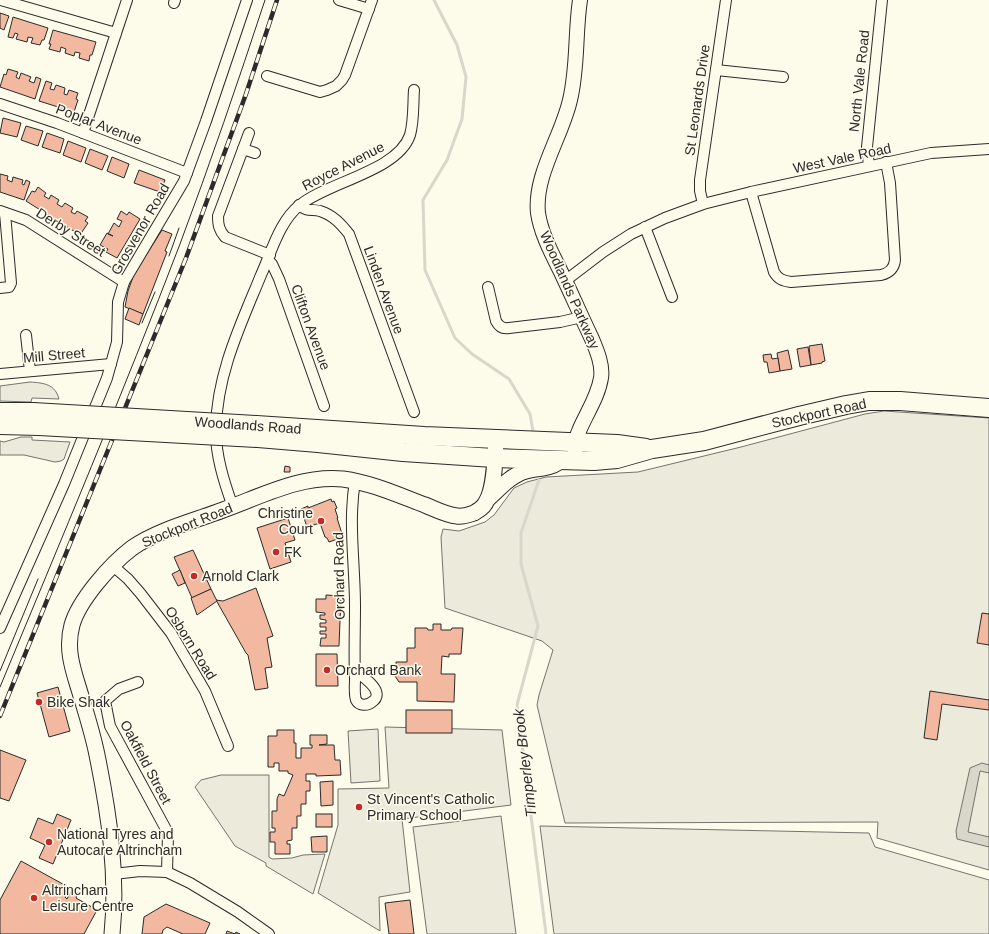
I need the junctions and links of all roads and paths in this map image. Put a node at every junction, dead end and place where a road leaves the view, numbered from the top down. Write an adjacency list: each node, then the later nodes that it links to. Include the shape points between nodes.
1 (1, 0): 9 (street)
2 (127, 0): 9 (street)
3 (247, 0): 22 (street, Grosvenor Road)
4 (339, 0): 8 (street)
5 (580, 0): 29 (street, Woodlands Parkway, via 570,102 545,170 538,201 538,215 544,234)
6 (726, 0): 10 (street, St Leonards Drive)
7 (882, 0): 21 (street, North Vale Road, via 866,147)
8 (370, 5): 11 (street, via 344,78 336,86 318,92)
9 (116, 33): 15 (street)
10 (716, 70): 12 (street); 24 (street, St Leonards Drive, via 700,180)
11 (266, 77)
12 (783, 77)
13 (414, 90): 25 (street, Royce Avenue, via 410,134 407,142 396,154 373,169)
14 (0, 104): 15 (street, Poplar Avenue)
15 (83, 133): 22 (street, Poplar Avenue)
16 (249, 133): 17 (street)
17 (243, 149): 19 (street); 28 (street, via 218,216 218,223 220,231 225,236)
18 (989, 149): 20 (street, West Vale Road, via 942,151)
19 (255, 153)
20 (886, 162): 21 (street, West Vale Road); 23 (street, via 890,183 895,260 888,272 881,275 792,282 778,278 774,272)
21 (869, 166): 23 (street, West Vale Road)
22 (187, 173): 30 (street, Grosvenor Road)
23 (751, 192): 24 (street, West Vale Road)
24 (703, 204): 27 (street, West Vale Road)
25 (299, 205): 28 (street, Royce Avenue, via 285,222); 42 (street, Linden Avenue, via 304,210 320,211 330,216 349,234)
26 (3, 212): 30 (street, Derby Street, via 26,220); 32 (street, via 11,283 9,287)
27 (645, 227): 29 (street, West Vale Road, via 617,242); 33 (street)
28 (269, 258): 39 (street, Clifton Avenue, via 279,279); 53 (street, Royce Avenue, via 231,348 219,391 216,428 218,449 225,484)
29 (565, 281): 34 (street, Woodlands Parkway)
30 (124, 282): 36 (street, Grosvenor Road, via 118,302 117,342)
31 (488, 287): 34 (street, via 496,321 502,328)
32 (0, 288)
33 (672, 297)
34 (582, 317): 47 (street, Woodlands Parkway, via 596,348 601,374)
35 (26, 335): 37 (street)
36 (111, 364): 37 (street, Mill Street); 55 (street, Grosvenor Road, via 64,484)
37 (30, 371): 38 (street, Mill Street)
38 (0, 374)
39 (324, 406)
40 (989, 408): 48 (highway, Stockport Road, via 869,401 704,441)
41 (0, 412): 43 (highway, Woodlands Road)
42 (414, 412)
43 (36, 419): 44 (highway, Woodlands Road); 45 (highway, Woodlands Road, bridge)
44 (0, 425)
45 (257, 432): 46 (highway, Woodlands Road); 49 (highway, Woodlands Road, via 403,452)
46 (496, 439): 47 (highway, Stockport Road); 49 (main road)
47 (576, 443): 48 (highway, Stockport Road); 50 (street, Woodlands Parkway)
48 (652, 448): 50 (highway, Stockport Road, via 617,460)
49 (494, 458): 50 (highway, Stockport Road); 52 (main road)
50 (568, 461): 52 (main road, Stockport Road, via 515,476)
51 (355, 481): 52 (main road, Stockport Road, via 460,517 480,510); 53 (main road, Stockport Road, via 309,480 283,487); 56 (street, Orchard Road, via 352,508)
52 (488, 499)
53 (234, 507): 54 (main road, Stockport Road, via 146,540)
54 (112, 566): 58 (street, Osborn Road, via 141,594 171,633 205,691); 60 (main road, Stockport Road, via 81,604 72,626 69,645 72,668 101,773 110,825)
55 (0, 628)
56 (355, 671)
57 (138, 682): 59 (street, Oakfield Street, via 119,689 105,701 110,726 168,833)
58 (228, 746)
59 (167, 872): 60 (street, via 140,871); 62 (street, via 190,882)
60 (114, 874): 61 (main road, Stockport Road)
61 (112, 934)
62 (269, 934)

